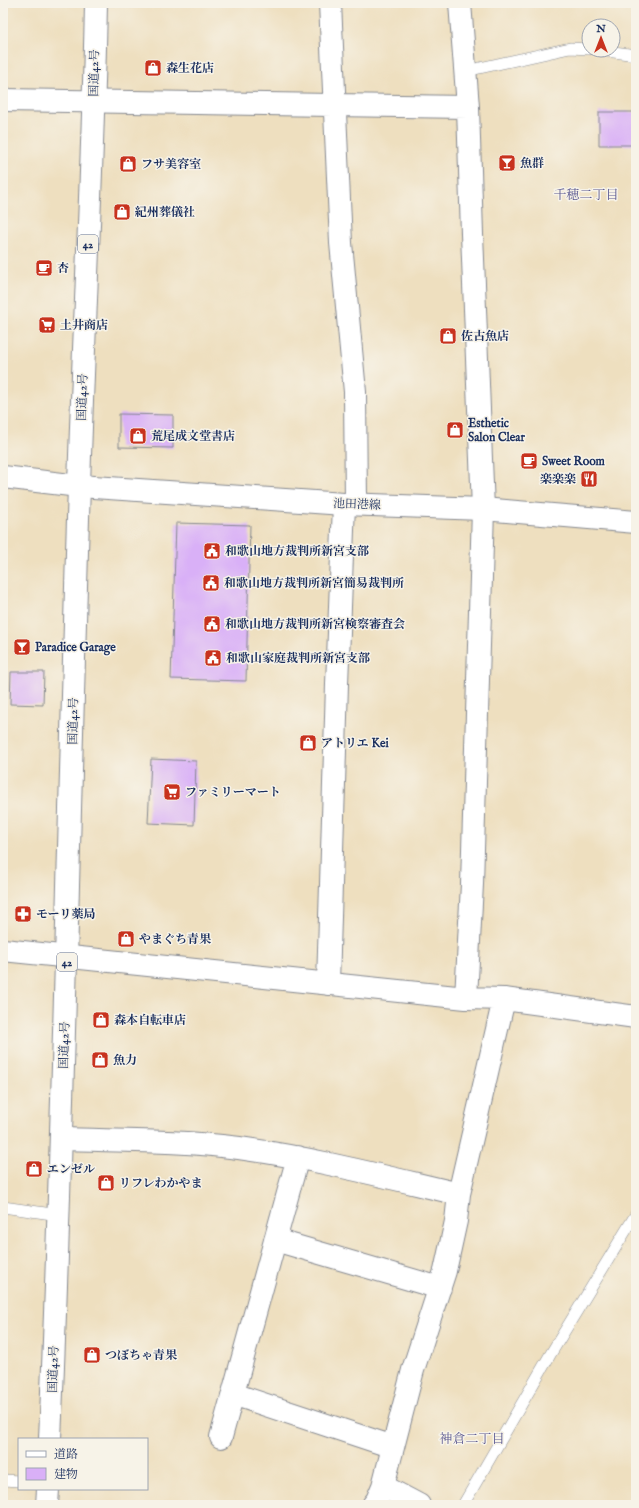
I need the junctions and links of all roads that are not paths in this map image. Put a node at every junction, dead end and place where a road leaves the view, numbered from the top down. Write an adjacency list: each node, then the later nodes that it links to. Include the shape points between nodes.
1 (96, 3): 9 (main road, 国道42号 / 42)
2 (330, 3): 10 (main road)
3 (460, 3): 7 (main road)
4 (581, 49): 7 (lane, via 570,48)
5 (621, 53): 6 (lane)
6 (636, 55)
7 (466, 71): 11 (main road)
8 (3, 100): 9 (main road)
9 (94, 101): 10 (main road); 13 (main road, 国道42号 / 42)
10 (336, 105): 11 (main road); 14 (main road, via 341,243 355,392)
11 (468, 107): 15 (main road)
12 (3, 477): 13 (main road, 池田港線)
13 (79, 486): 14 (main road, 池田港線); 18 (main road, 国道42号 / 42)
14 (350, 504): 15 (main road, 池田港線); 19 (main road, via 337,684)
15 (483, 509): 16 (main road, 池田港線); 20 (main road, via 472,884)
16 (636, 522)
17 (3, 950): 18 (main road)
18 (67, 958): 19 (main road); 23 (main road, 国道42号 / 42)
19 (328, 984): 20 (main road)
20 (466, 998): 21 (main road)
21 (504, 999): 22 (main road); 25 (main road)
22 (636, 1017)
23 (61, 1139): 24 (main road, via 195,1143); 28 (main road, 国道42号 / 42)
24 (298, 1157): 25 (main road); 29 (main road)
25 (459, 1194): 30 (main road, via 456,1220)
26 (3, 1208): 28 (lane)
27 (636, 1214): 42 (lane, via 554,1348)
28 (60, 1215): 33 (main road, 国道42号 / 42)
29 (275, 1240): 30 (main road); 31 (main road)
30 (440, 1288): 34 (main road, via 413,1370)
31 (233, 1394): 32 (main road); 34 (main road)
32 (221, 1437)
33 (50, 1438)
34 (393, 1447): 37 (main road)
35 (3, 1480): 36 (lane)
36 (18, 1481)
37 (383, 1486): 40 (main road); 41 (main road)
38 (48, 1490): 39 (main road)
39 (47, 1505)
40 (373, 1505)
41 (419, 1505)
42 (463, 1505)

